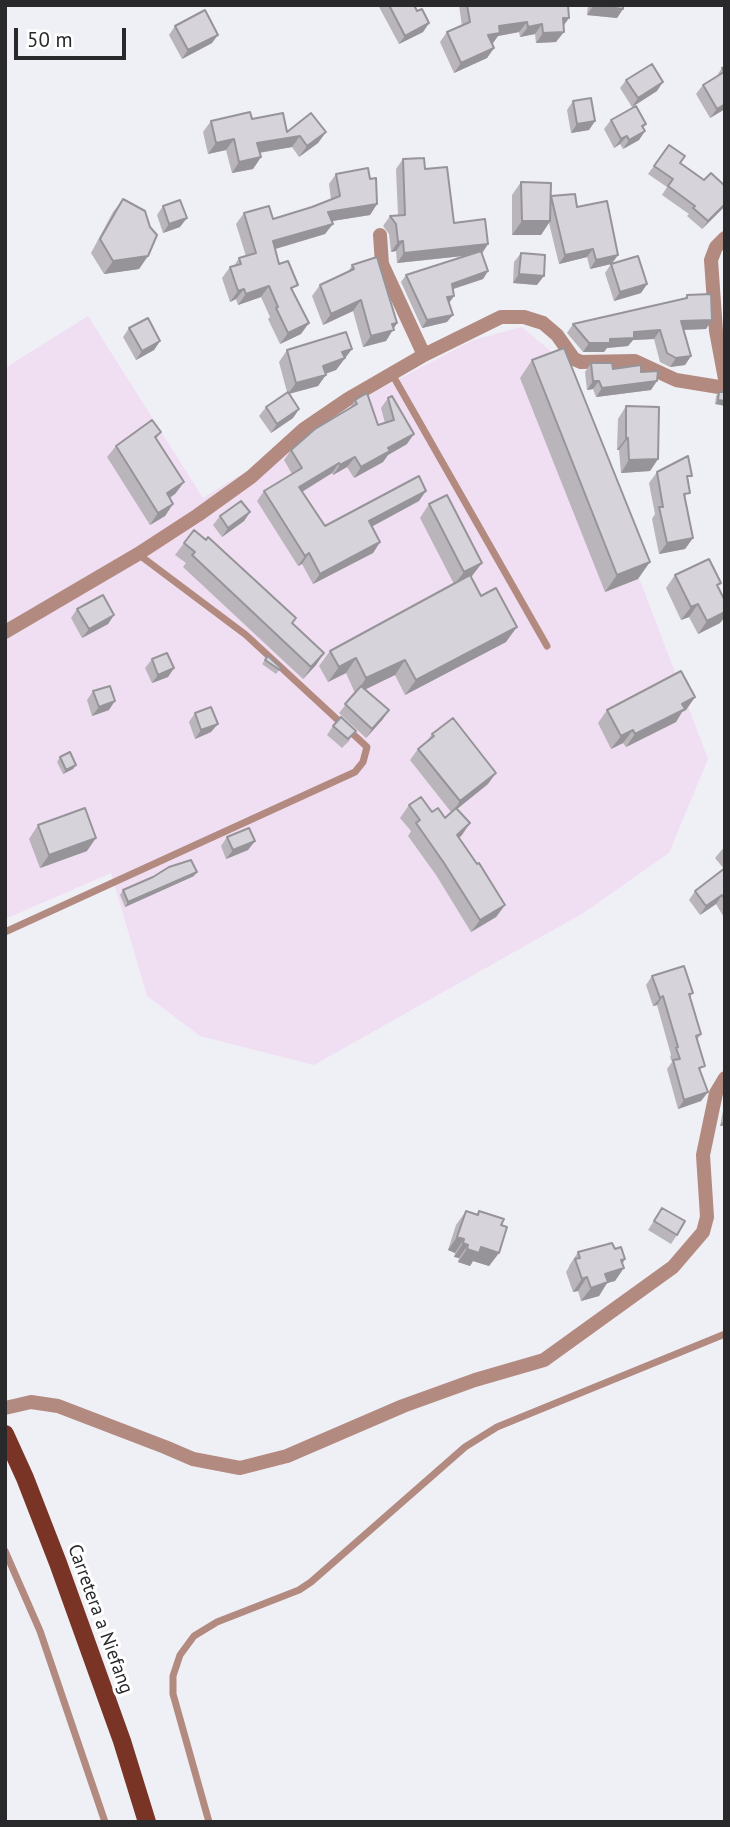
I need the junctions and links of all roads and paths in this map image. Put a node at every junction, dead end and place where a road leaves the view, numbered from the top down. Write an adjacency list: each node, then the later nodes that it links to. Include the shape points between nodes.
1 (380, 235): 3 (street, via 382,264)
2 (725, 238): 5 (street, via 711,260)
3 (424, 355): 4 (street); 6 (street, via 501,317 524,317 543,323 580,362 635,361 676,380)
4 (392, 373): 7 (street, via 303,429 251,477); 9 (lane)
5 (725, 379)
6 (725, 388)
7 (138, 554): 8 (street); 10 (lane, via 246,635 366,747 363,762 355,772)
8 (5, 632)
9 (547, 646)
10 (5, 932)
11 (725, 1078): 13 (street, via 716,1093 703,1156 704,1232 673,1267 544,1360 475,1380 287,1455 240,1468 193,1459 58,1406 31,1402)
12 (725, 1334): 18 (lane, via 497,1427 465,1447 311,1582 194,1636 180,1655 173,1694)
13 (5, 1408)
14 (5, 1433): 17 (main road, Carretera a Niefang, via 58,1563)
15 (5, 1551): 16 (lane, via 40,1631)
16 (105, 1822)
17 (147, 1822)
18 (209, 1822)

